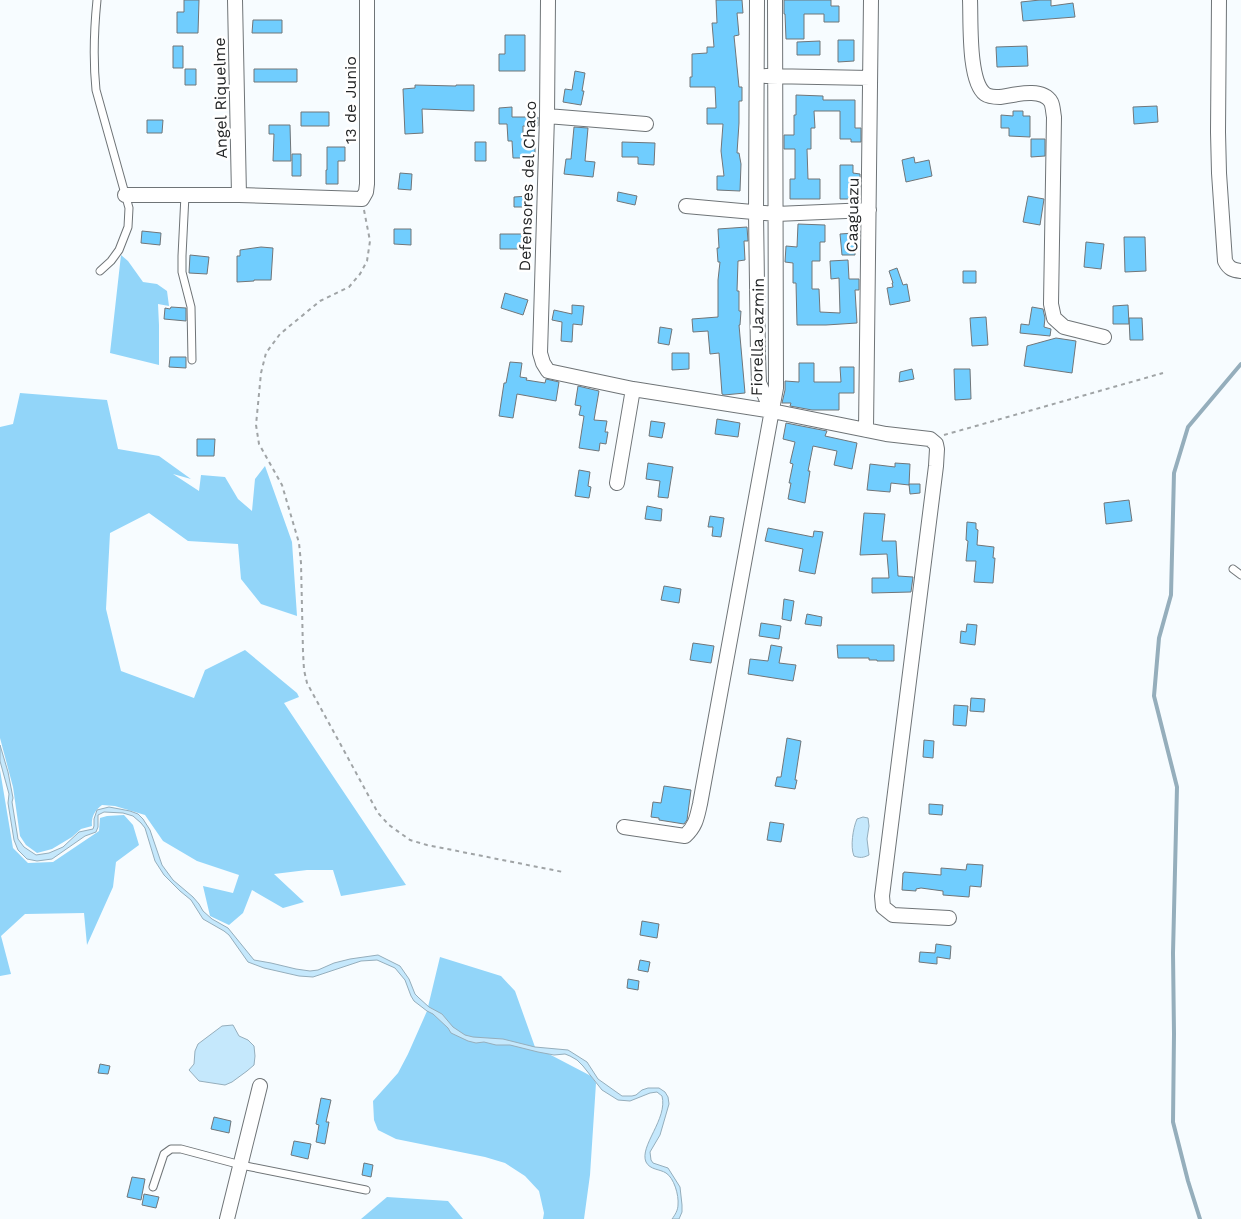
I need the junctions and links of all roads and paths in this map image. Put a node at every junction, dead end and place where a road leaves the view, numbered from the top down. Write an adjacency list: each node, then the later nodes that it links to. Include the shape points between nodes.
1 (97, 0): 15 (lane, via 94,36 96,90)
2 (235, 0): 17 (street, Angel Riquelme)
3 (367, 0): 18 (street, 13 de Junio, via 367,184)
4 (548, 0): 13 (street, Defensores del Chaco)
5 (757, 0): 10 (street, Fiorella Jazmin)
6 (775, 0): 11 (street, Fiorella Jazmin)
7 (871, 0): 12 (street, Caaguazu)
8 (970, 0): 25 (street, via 972,60 985,95 1034,93 1046,96 1052,104 1051,304 1054,318 1064,327)
9 (1219, 0): 24 (street, via 1218,132 1225,262 1233,270)
10 (757, 76): 11 (street); 21 (street, Fiorella Jazmin)
11 (775, 76): 12 (street); 22 (street, Fiorella Jazmin)
12 (870, 78): 20 (street, Caaguazu)
13 (547, 116): 14 (street); 28 (street, Defensores del Chaco, via 540,353 543,363 548,371)
14 (646, 124)
15 (125, 195): 16 (street); 23 (lane, via 129,208 128,227 119,250)
16 (185, 195): 17 (street); 26 (lane, via 182,272 191,307)
17 (239, 195): 18 (street)
18 (362, 199): 36 (path, via 370,241 368,261 349,287 320,301 280,334 266,353 261,373 256,425 259,444 282,485 299,543 307,683 378,813 389,825 410,840 427,845)
19 (686, 206): 21 (street)
20 (869, 210): 22 (street); 30 (street, Caaguazu)
21 (756, 213): 22 (street); 29 (street, Fiorella Jazmin, via 759,382)
22 (776, 214): 29 (street, Fiorella Jazmin, via 776,384)
23 (100, 271)
24 (1241, 271)
25 (1104, 337)
26 (192, 360)
27 (1163, 374): 31 (path)
28 (633, 389): 29 (street); 32 (street)
29 (772, 411): 30 (street); 35 (street, via 696,820 685,836)
30 (866, 430): 31 (street)
31 (930, 439): 37 (street, via 936,444 936,460 882,896 883,907 893,915)
32 (617, 483)
33 (1233, 569): 34 (lane)
34 (1241, 575)
35 (624, 827)
36 (563, 872)
37 (949, 918)
38 (260, 1086): 39 (street)
39 (241, 1165): 40 (lane, via 171,1149 164,1154); 41 (lane); 42 (street)
40 (153, 1187)
41 (366, 1190)
42 (227, 1219)

